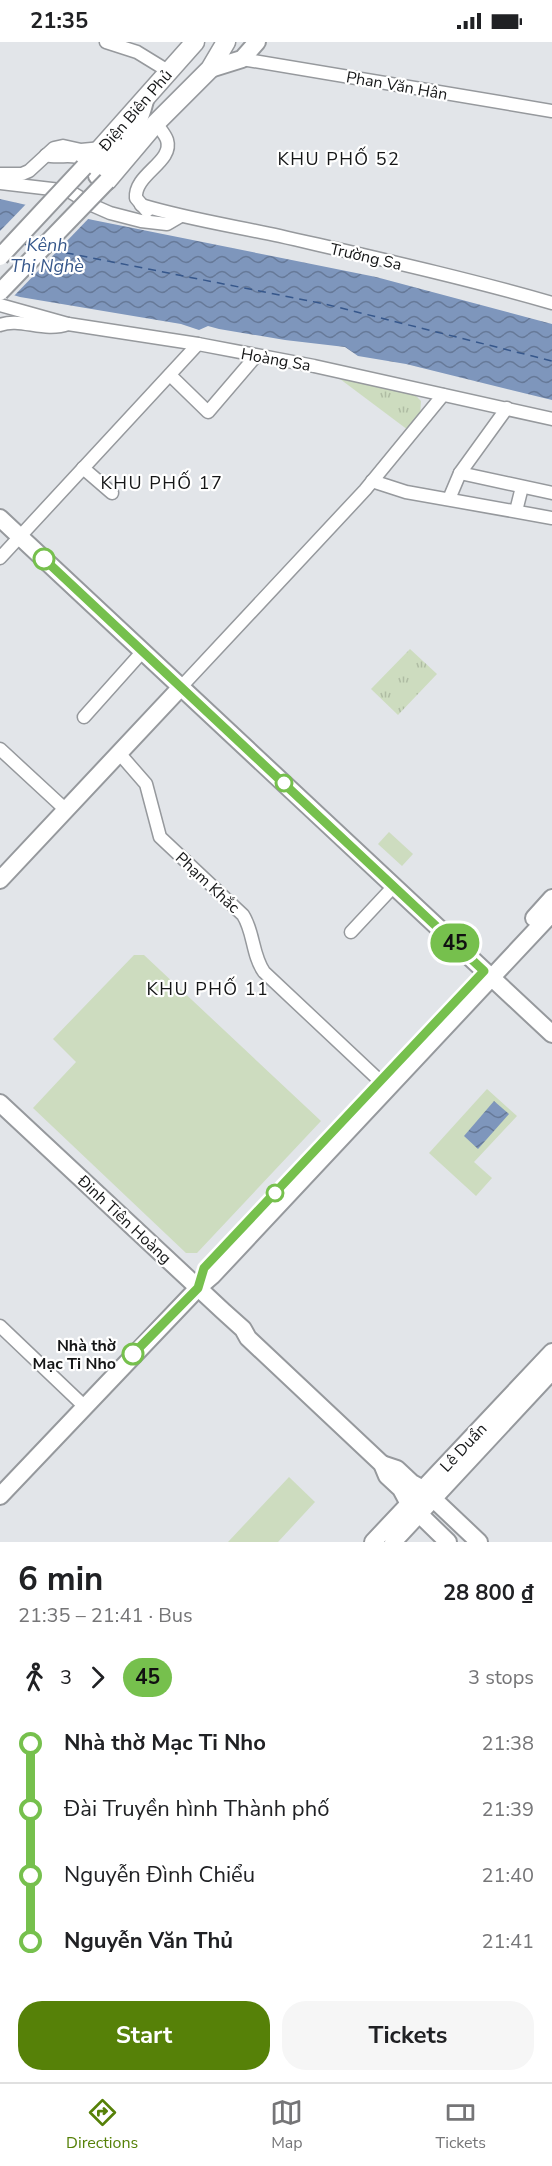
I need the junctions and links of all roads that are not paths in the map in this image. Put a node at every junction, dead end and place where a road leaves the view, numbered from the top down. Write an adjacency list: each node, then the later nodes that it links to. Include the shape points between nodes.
1 (106, 42): 7 (street, via 137,52)
2 (226, 42): 6 (highway, Điện Biên Phủ)
3 (257, 42): 5 (main road)
4 (190, 45): 7 (highway, Điện Biên Phủ)
5 (242, 59): 6 (main road, Điện Biên Phủ); 9 (street, Phan Văn Hân)
6 (210, 69): 10 (highway, Điện Biên Phủ)
7 (168, 71): 8 (highway, Điện Biên Phủ)
8 (147, 97): 11 (highway, Điện Biên Phủ); 13 (main road, via 128,144)
9 (552, 111)
10 (156, 123): 13 (highway, Điện Biên Phủ); 16 (street, via 167,141 166,153 136,186 136,198)
11 (102, 148): 12 (street, via 81,150 63,146); 13 (highway, Điện Biên Phủ)
12 (46, 155): 13 (street, via 78,155); 14 (street, via 22,174)
13 (94, 172): 19 (main road, bridge); 20 (main road); 21 (main road, bridge)
14 (0, 174)
15 (0, 183): 17 (street, Trường Sa, via 69,191 94,206)
16 (143, 211): 17 (street, Trường Sa); 18 (street, Trường Sa)
17 (126, 217): 18 (street, Trường Sa, via 167,224)
18 (179, 217): 22 (street, Trường Sa, via 369,256)
19 (0, 257)
20 (0, 278)
21 (0, 292)
22 (552, 303)
23 (0, 305): 24 (street, Hoàng Sa)
24 (68, 324): 25 (street, via 50,328); 26 (street, Hoàng Sa)
25 (0, 325)
26 (198, 344): 27 (street, Hoàng Sa); 28 (street)
27 (256, 356): 28 (street, via 208,412); 29 (street, Hoàng Sa)
28 (170, 375): 32 (street)
29 (443, 395): 30 (street, Hoàng Sa); 34 (street)
30 (507, 408): 31 (street, Hoàng Sa); 33 (street)
31 (552, 419)
32 (83, 468): 36 (street); 42 (street)
33 (460, 473): 35 (street); 38 (street)
34 (372, 481): 38 (street); 45 (street)
35 (522, 487): 37 (street); 39 (street)
36 (112, 493)
37 (552, 493)
38 (449, 499): 39 (street)
39 (516, 511): 41 (street)
40 (0, 518): 42 (main road)
41 (552, 518)
42 (19, 537): 43 (street); 44 (main road)
43 (0, 558)
44 (143, 651): 45 (main road); 46 (street)
45 (182, 687): 48 (main road); 51 (main road)
46 (84, 717)
47 (0, 749): 49 (street)
48 (119, 753): 49 (main road); 57 (street, Phạm Khắc, via 146,784 160,837 243,915 264,972)
49 (66, 810): 50 (main road)
50 (0, 880)
51 (394, 886): 54 (street); 55 (main road)
52 (552, 898): 55 (main road)
53 (552, 913): 55 (main road)
54 (351, 932)
55 (488, 974): 56 (main road); 57 (main road)
56 (552, 1034)
57 (384, 1084): 59 (main road, via 290,1186 204,1268)
58 (0, 1103): 59 (main road, Đinh Tiên Hoàng)
59 (196, 1289): 63 (main road); 64 (main road, Đinh Tiên Hoàng, via 239,1334 248,1338)
60 (0, 1326): 63 (street)
61 (552, 1352): 65 (main road, Lê Duẩn)
62 (552, 1371): 65 (main road, Lê Duẩn)
63 (84, 1406): 66 (main road)
64 (382, 1464): 65 (main road, Đinh Tiên Hoàng, via 397,1469); 67 (main road, Đinh Tiên Hoàng)
65 (428, 1493): 67 (main road, Lê Duẩn); 71 (main road, Đinh Tiên Hoàng)
66 (0, 1496)
67 (414, 1509): 68 (main road, Lê Duẩn); 69 (main road, Lê Duẩn); 70 (main road, Đinh Tiên Hoàng)
68 (373, 1542)
69 (393, 1542)
70 (448, 1542)
71 (479, 1542)

